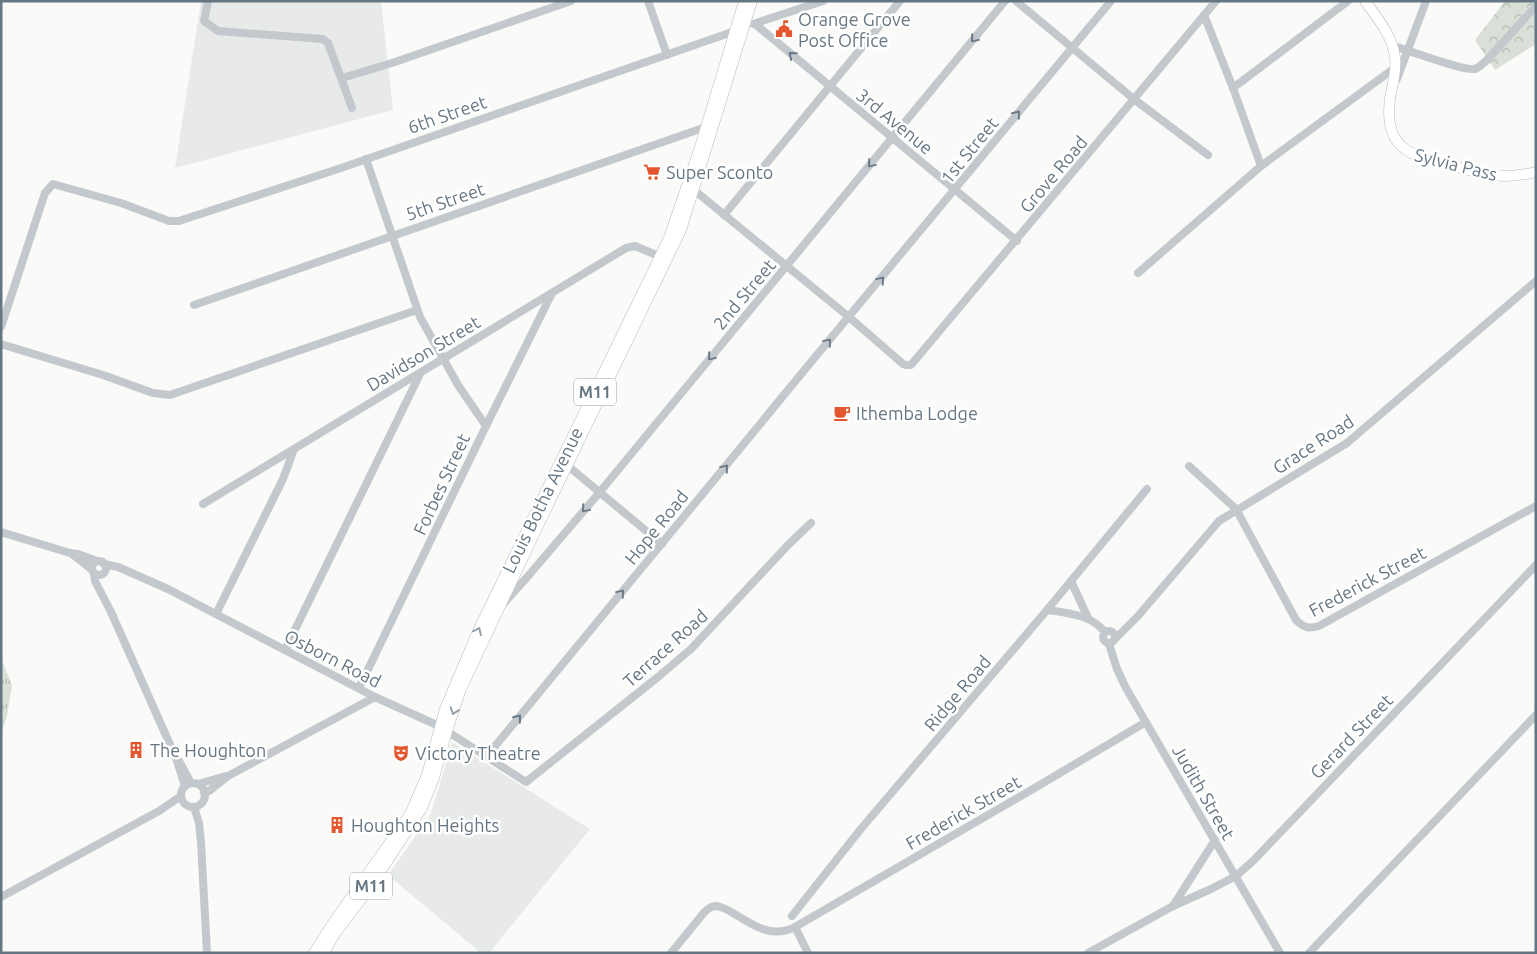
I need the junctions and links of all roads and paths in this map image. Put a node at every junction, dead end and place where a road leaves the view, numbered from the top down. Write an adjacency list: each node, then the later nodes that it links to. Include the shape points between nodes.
1 (208, 1): 24 (street, via 204,21 218,31 323,39 331,49)
2 (571, 1): 24 (street)
3 (648, 1): 22 (street)
4 (744, 1): 18 (main road, Louis Botha Avenue / M11)
5 (752, 1): 18 (main road, Louis Botha Avenue / M11)
6 (823, 1): 17 (street, 6th Street)
7 (900, 1): 25 (street)
8 (1005, 1): 31 (street, 2nd Street, one-way to 31)
9 (1016, 1): 20 (street)
10 (1111, 1): 20 (street, 1st Street)
11 (1216, 1): 16 (street, Grove Road)
12 (1348, 1): 26 (street)
13 (1364, 1): 19 (main road)
14 (1426, 1): 21 (street)
15 (1536, 6): 21 (street, via 1477,68 1467,69)
16 (1204, 15): 26 (street); 28 (street, Grove Road)
17 (755, 24): 18 (street, 6th Street); 25 (street, 3rd Avenue, one-way to 17)
18 (740, 29): 22 (street, 6th Street); 30 (main road, Louis Botha Avenue / M11); 36 (main road, Louis Botha Avenue / M11)
19 (1393, 46): 21 (street); 23 (main road, Sylvia Pass)
20 (1072, 48): 28 (street); 37 (street, 1st Street, one-way to 20)
21 (1408, 50): 27 (street)
22 (667, 55): 33 (street, 6th Street)
23 (1396, 67): 27 (main road, Sylvia Pass); 34 (street)
24 (342, 78): 29 (street)
25 (830, 86): 31 (street, 3rd Avenue); 38 (street)
26 (1233, 88): 34 (street)
27 (1392, 92): 35 (main road, Sylvia Pass, via 1389,117 1392,130 1401,146 1411,154 1500,177)
28 (1135, 100): 32 (street); 40 (street, Grove Road)
29 (352, 108)
30 (706, 127): 39 (street, 5th Street); 41 (main road, Louis Botha Avenue / M11)
31 (892, 138): 37 (street, 3rd Avenue); 42 (street, 2nd Street, one-way to 42)
32 (1208, 156)
33 (366, 159): 39 (street); 49 (street, 6th Street, via 179,222 55,184 45,193)
34 (1261, 166): 43 (street)
35 (1536, 172)
36 (694, 190): 38 (street); 55 (main road, Louis Botha Avenue / M11, via 676,241)
37 (955, 190): 40 (street, 3rd Avenue); 48 (street, 1st Street, one-way to 37)
38 (724, 215): 42 (street)
39 (392, 236): 46 (street, 5th Street); 47 (street)
40 (1017, 241): 48 (street, Grove Road, via 911,365 903,364)
41 (661, 257): 45 (street, Davidson Street, via 629,246); 83 (main road, Louis Botha Avenue / M11, one-way to 41, via 452,689 478,631)
42 (787, 265): 48 (street); 58 (street, 2nd Street, one-way to 58)
43 (1138, 273)
44 (1536, 282): 61 (street, Grace Road, via 1347,443)
45 (552, 293): 51 (street, Davidson Street); 53 (street, Forbes Street)
46 (194, 305)
47 (417, 310): 50 (street, via 170,395 153,393); 51 (street)
48 (850, 317): 64 (street, Hope Road, one-way to 48)
49 (1, 327)
50 (1, 344)
51 (443, 360): 52 (street, Davidson Street); 53 (street)
52 (420, 374): 54 (street, Davidson Street); 78 (street)
53 (486, 426): 79 (street, Forbes Street)
54 (294, 449): 59 (street, Davidson Street); 73 (street, via 283,479)
55 (568, 466): 58 (street); 71 (main road, Louis Botha Avenue / M11)
56 (1189, 466): 61 (street)
57 (1147, 489): 69 (street, Ridge Road)
58 (599, 493): 64 (street); 71 (street, 2nd Street, one-way to 71)
59 (203, 504)
60 (1536, 506): 61 (street, Frederick Street, via 1310,628 1296,620)
61 (1236, 509): 76 (street, Grace Road, via 1214,526)
62 (811, 523): 86 (street, Terrace Road, via 691,649)
63 (1, 532): 65 (street, Osborn Road)
64 (662, 544): 84 (street, Hope Road, one-way to 64)
65 (70, 553): 67 (street, Osborn Road); 68 (street, Osborn Road)
66 (1536, 565): 92 (street, Gerard Street)
67 (103, 567): 68 (street, via 92,566); 68 (street, via 99,575); 70 (street); 73 (street, Osborn Road, via 121,570 168,589)
68 (93, 571): 70 (street)
69 (1071, 581): 72 (street, Ridge Road); 74 (street)
70 (100, 588): 87 (street)
71 (503, 603): 83 (main road, Louis Botha Avenue / M11, one-way to 83)
72 (1047, 610): 74 (street); 95 (street, Ridge Road, via 860,830)
73 (216, 614): 78 (street, Osborn Road)
74 (1088, 618): 75 (street)
75 (1105, 632): 76 (street, via 1111,631); 77 (street, via 1104,641)
76 (1116, 638): 77 (street)
77 (1109, 644): 82 (street, Judith Street, via 1120,676)
78 (285, 650): 79 (street, Osborn Road)
79 (359, 688): 80 (street, Osborn Road)
80 (375, 697): 83 (street, Osborn Road); 85 (street)
81 (1536, 715): 97 (street)
82 (1146, 722): 91 (street, Judith Street); 96 (street, Frederick Street)
83 (443, 729): 84 (street, Osborn Road); 99 (main road, Louis Botha Avenue / M11, via 410,814); 100 (main road, Louis Botha Avenue / M11, via 434,778 419,813)
84 (487, 756): 86 (street, Osborn Road)
85 (228, 776): 87 (street); 88 (street)
86 (526, 782)
87 (191, 785): 88 (street); 89 (street)
88 (204, 793): 90 (street)
89 (182, 799): 90 (street, via 190,807); 93 (street)
90 (197, 805): 98 (street)
91 (1215, 840): 92 (street, Judith Street); 94 (street, Gerard Street)
92 (1236, 876): 94 (street, Gerard Street); 104 (street, Judith Street)
93 (1, 896)
94 (1173, 906): 103 (street, Gerard Street)
95 (792, 916)
96 (795, 927): 101 (street, Frederick Street, via 771,932 715,906 702,915); 102 (street)
97 (1319, 941): 105 (street); 106 (street)
98 (207, 953)
99 (314, 953)
100 (324, 953)
101 (671, 953)
102 (808, 953)
103 (1088, 953)
104 (1280, 953)
105 (1309, 953)
106 (1318, 953)

